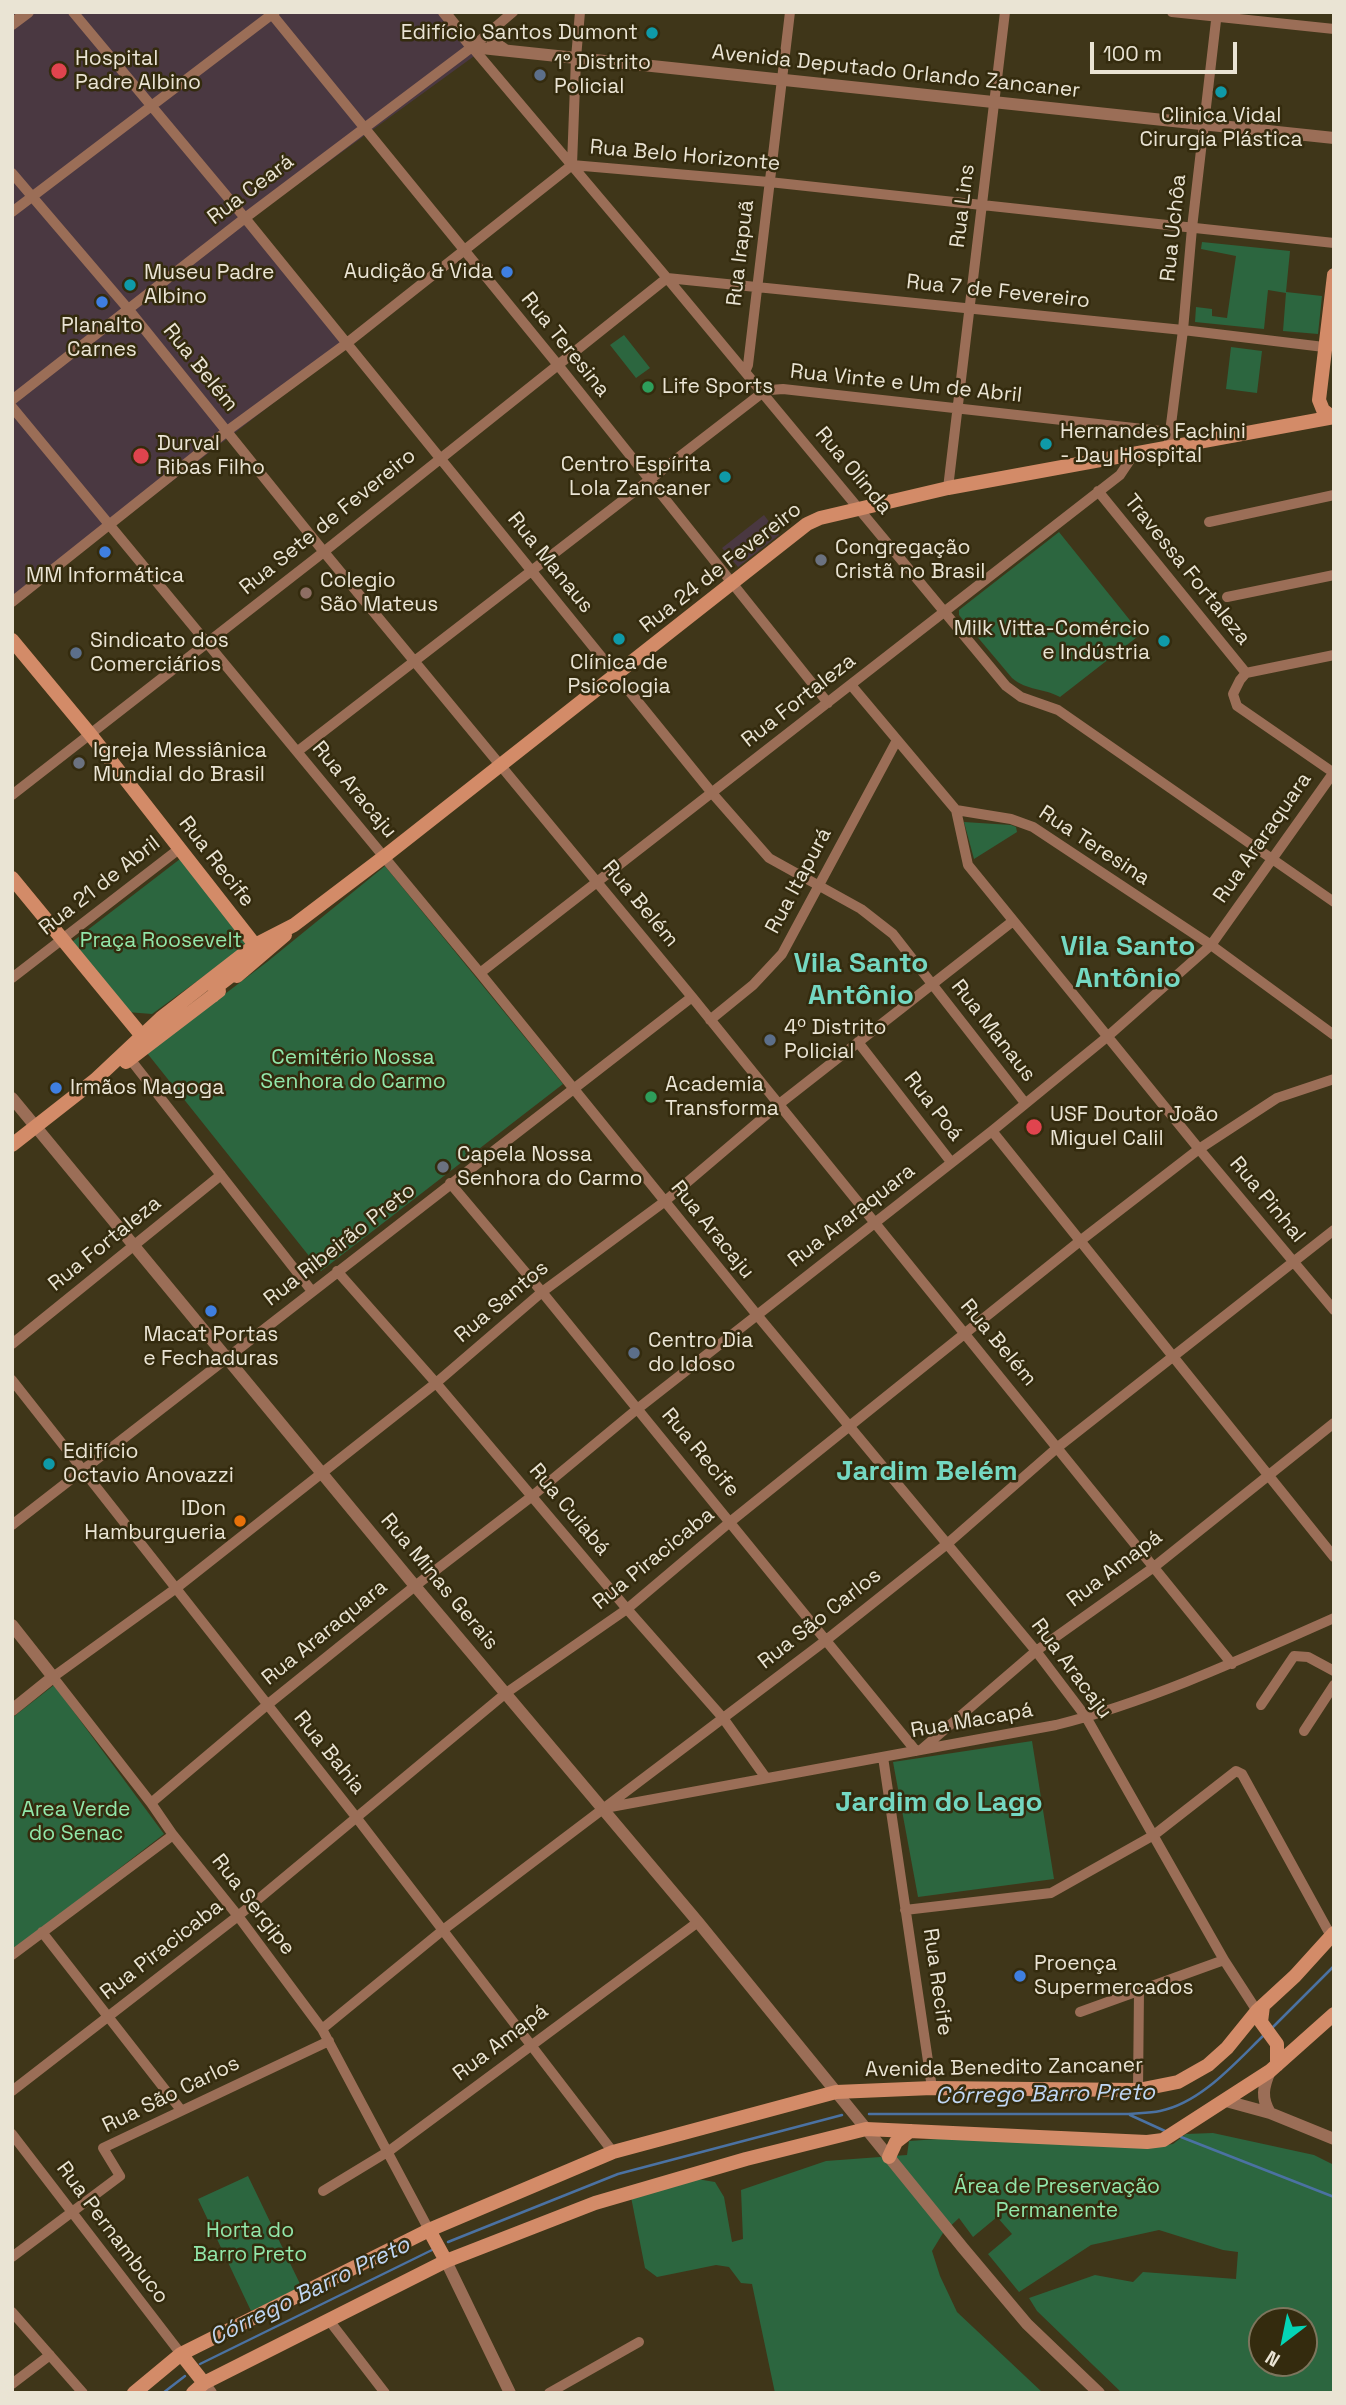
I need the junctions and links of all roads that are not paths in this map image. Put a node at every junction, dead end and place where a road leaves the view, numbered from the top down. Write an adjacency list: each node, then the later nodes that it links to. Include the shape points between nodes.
1 (28, 12): 11 (street)
2 (73, 12): 19 (street, Rua Manaus)
3 (444, 12): 14 (street, Rua Olinda)
4 (513, 12): 13 (street, Rua Ceará)
5 (580, 12): 16 (street)
6 (790, 12): 17 (street, Rua Irapuã)
7 (1005, 12): 18 (street, Rua Lins)
8 (1172, 12): 10 (street)
9 (272, 13): 19 (street); 21 (street, Rua Teresina)
10 (1217, 15): 12 (street); 20 (street, Rua Uchôa)
11 (12, 24)
12 (1334, 29)
13 (488, 33): 14 (street, Rua Ceará); 15 (street)
14 (472, 47): 15 (street, Avenida Deputado Orlando Zancaner); 21 (street, Rua Ceará); 25 (street, Rua Olinda)
15 (505, 51): 16 (street, Avenida Deputado Orlando Zancaner)
16 (576, 58): 17 (street, Avenida Deputado Orlando Zancaner); 25 (street)
17 (782, 80): 18 (street, Avenida Deputado Orlando Zancaner); 27 (street, Rua Irapuã)
18 (995, 101): 20 (street, Avenida Deputado Orlando Zancaner); 29 (street, Rua Lins)
19 (151, 106): 28 (street); 31 (street, Rua Manaus)
20 (1203, 123): 22 (street, Avenida Deputado Orlando Zancaner); 32 (street, Rua Uchôa)
21 (365, 128): 31 (street, Rua Ceará); 34 (street, Rua Teresina)
22 (1315, 136): 23 (street, Avenida Deputado Orlando Zancaner); 24 (street, Avenida Deputado Orlando Zancaner)
23 (1334, 138)
24 (1334, 144)
25 (572, 165): 27 (street, Rua Belo Horizonte); 34 (street, Rua Belo Horizonte); 36 (street, Rua Olinda)
26 (12, 173): 28 (street, Rua Belém)
27 (769, 182): 29 (street, Rua Belo Horizonte); 37 (street, Rua Irapuã)
28 (33, 197): 30 (street); 39 (street, Rua Belém)
29 (982, 205): 32 (street, Rua Belo Horizonte); 38 (street, Rua Lins)
30 (12, 212)
31 (245, 218): 39 (street, Rua Ceará); 41 (street, Rua Manaus)
32 (1192, 228): 33 (street, Rua Belo Horizonte); 40 (street, Rua Uchôa)
33 (1334, 243)
34 (462, 250): 41 (street, Rua Belo Horizonte); 43 (street, Rua Teresina)
35 (1334, 275): 42 (main road)
36 (667, 278): 37 (street, Rua 7 de Fevereiro); 43 (street, Rua Sete de Fevereiro); 44 (street, Rua Olinda)
37 (756, 286): 38 (street, Rua 7 de Fevereiro); 44 (street, Rua Irapuã)
38 (970, 309): 40 (street, Rua 7 de Fevereiro); 49 (street, Rua Lins)
39 (129, 310): 46 (street, Rua Ceará); 52 (street, Rua Belém)
40 (1184, 330): 42 (street, Rua 7 de Fevereiro); 53 (street, Rua Uchôa)
41 (347, 343): 52 (street, Rua Belo Horizonte); 56 (street, Rua Manaus)
42 (1324, 347): 47 (main road)
43 (558, 365): 56 (street, Rua Sete de Fevereiro); 57 (street, Rua Teresina)
44 (745, 372): 45 (street, Rua Olinda)
45 (762, 393): 49 (street, Rua Vinte e Um de Abril, via 783,389); 57 (street, Rua Vinte e Um de Abril); 61 (street, Rua Olinda)
46 (12, 400)
47 (1319, 400): 50 (main road); 51 (main road, via 1312,414)
48 (12, 407): 63 (street, Rua Aracaju)
49 (957, 409): 53 (street, Rua Vinte e Um de Abril); 58 (street, Rua Lins)
50 (1333, 417): 51 (main road, Rua 24 de Fevereiro)
51 (1299, 423): 54 (main road, Rua 24 de Fevereiro)
52 (227, 431): 63 (street, Rua Belo Horizonte); 64 (street, Rua Belém)
53 (1170, 432): 54 (street, Rua Uchôa)
54 (1168, 448): 55 (main road, Rua 24 de Fevereiro)
55 (1135, 454): 58 (main road, Rua 24 de Fevereiro); 59 (street, Rua Fortaleza, via 1126,469)
56 (440, 458): 64 (street, Rua Sete de Fevereiro); 65 (street, Rua Manaus)
57 (650, 481): 65 (street, Rua Vinte e Um de Abril); 67 (street, Rua Teresina)
58 (948, 488): 61 (main road, Rua 24 de Fevereiro)
59 (1098, 491): 70 (street, Rua Fortaleza); 75 (street, Travessa Fortaleza)
60 (1334, 495): 62 (street)
61 (859, 508): 67 (main road, Rua 24 de Fevereiro, via 807,524); 70 (street, Rua Olinda)
62 (1209, 522)
63 (112, 525): 69 (street, Rua Belo Horizonte); 72 (street, Rua Aracaju)
64 (324, 552): 72 (street, Rua Sete de Fevereiro); 74 (street, Rua Belém)
65 (532, 570): 74 (street, Rua Vinte e Um de Abril); 76 (street, Rua Manaus)
66 (1334, 575): 68 (street)
67 (732, 583): 76 (main road, Rua 24 de Fevereiro); 78 (street, Rua Teresina)
68 (1227, 597)
69 (12, 602)
70 (946, 611): 77 (street, Rua Fortaleza); 89 (street, Rua Olinda, via 1006,686 1021,697 1058,710)
71 (12, 640): 79 (main road, Rua Recife)
72 (206, 644): 79 (street, Rua Sete de Fevereiro); 81 (street, Rua Aracaju)
73 (1334, 655): 75 (street)
74 (413, 660): 81 (street, Rua Vinte e Um de Abril); 82 (street, Rua Belém)
75 (1246, 673): 83 (street, via 1233,694 1237,706)
76 (617, 676): 82 (main road, Rua 24 de Fevereiro); 84 (street, Rua Manaus)
77 (851, 685): 78 (street, Rua Fortaleza); 80 (street)
78 (828, 703): 84 (street, Rua Fortaleza)
79 (90, 734): 85 (street, Rua Sete de Fevereiro); 87 (main road, Rua Recife)
80 (897, 740): 86 (street); 92 (street, Rua Itapurá)
81 (298, 751): 88 (street, Rua Aracaju)
82 (501, 764): 88 (main road, Rua 24 de Fevereiro); 91 (street, Rua Belém)
83 (1334, 773): 89 (street, Rua Araraquara)
84 (712, 793): 91 (street, Rua Fortaleza); 92 (street, Rua Manaus, via 769,858)
85 (12, 795)
86 (956, 810): 94 (street, Rua Pinhal, via 968,865); 98 (street, Rua Teresina, via 1032,827)
87 (179, 849): 96 (street, Rua 21 de Abril); 97 (main road, Rua Recife)
88 (385, 856): 95 (main road, Rua 24 de Fevereiro); 99 (street, Rua Aracaju)
89 (1272, 859): 93 (street, Rua Olinda); 98 (street, Rua Araraquara)
90 (12, 878): 96 (main road)
91 (597, 882): 99 (street, Rua Fortaleza); 103 (street, Rua Belém)
92 (818, 887): 101 (street, Rua Manaus, via 860,909 893,934); 107 (street, Rua Itapurá, via 782,954)
93 (1334, 902)
94 (1013, 921): 101 (street, Rua Santos); 109 (street, Rua Pinhal)
95 (294, 925): 97 (main road, Rua 24 de Fevereiro); 102 (main road, Rua 24 de Fevereiro)
96 (62, 940): 100 (street, Rua 21 de Abril); 106 (main road)
97 (255, 946): 102 (main road, via 252,958); 104 (main road, Rua 24 de Fevereiro)
98 (1211, 946): 108 (street, Rua Teresina); 109 (street, Rua Araraquara)
99 (481, 973): 115 (street, Rua Aracaju)
100 (12, 978)
101 (932, 983): 111 (street, Rua Santos); 117 (street, Rua Manaus)
102 (212, 996): 105 (main road, Rua 24 de Fevereiro)
103 (692, 997): 107 (street, Rua Belém); 115 (street, Rua Ribeirão Preto)
104 (161, 1018): 105 (main road); 106 (main road); 110 (main road, Rua 24 de Fevereiro)
105 (183, 1018): 112 (main road, Rua 24 de Fevereiro)
106 (127, 1019): 110 (main road)
107 (710, 1020): 118 (street, Rua Belém)
108 (1334, 1035)
109 (1107, 1037): 117 (street, Rua Araraquara); 122 (street, Rua Pinhal)
110 (138, 1040): 112 (main road); 114 (main road, Rua 24 de Fevereiro)
111 (858, 1042): 118 (street, Rua Santos); 123 (street, Rua Poá)
112 (130, 1059): 114 (main road, Rua 24 de Fevereiro); 124 (street)
113 (1334, 1079): 122 (street, Rua Piracicaba, via 1277,1098)
114 (95, 1080): 119 (main road, Rua 24 de Fevereiro)
115 (572, 1088): 125 (street, Rua Ribeirão Preto); 126 (street, Rua Aracaju)
116 (12, 1098): 119 (street, Rua Minas Gerais)
117 (1025, 1103): 120 (street, Rua Araraquara)
118 (778, 1105): 126 (street, Rua Santos); 127 (street, Rua Belém)
119 (36, 1127): 121 (main road, Rua 24 de Fevereiro); 130 (street, Rua Minas Gerais)
120 (992, 1131): 123 (street, Rua Araraquara); 129 (street)
121 (12, 1145)
122 (1199, 1149): 129 (street, Rua Piracicaba); 131 (street, Rua Pinhal)
123 (951, 1162): 127 (street, Rua Araraquara)
124 (221, 1175): 130 (street, Rua Fortaleza); 133 (street)
125 (450, 1184): 132 (street, Rua Ribeirão Preto); 134 (street, Rua Recife)
126 (664, 1202): 134 (street, Rua Santos); 136 (street, Rua Aracaju)
127 (874, 1223): 136 (street, Rua Araraquara); 137 (street, Rua Belém)
128 (1334, 1230): 131 (street, Rua São Carlos)
129 (1080, 1241): 137 (street, Rua Piracicaba); 140 (street)
130 (135, 1244): 138 (street, Rua Fortaleza); 139 (street, Rua Minas Gerais)
131 (1294, 1262): 135 (street, Rua Pinhal); 140 (street, Rua São Carlos)
132 (337, 1271): 133 (street, Rua Ribeirão Preto); 142 (street, Rua Cuiabá)
133 (311, 1290): 139 (street, Rua Ribeirão Preto)
134 (542, 1292): 142 (street, Rua Santos); 143 (street, Rua Recife)
135 (1334, 1310)
136 (757, 1315): 143 (street, Rua Araraquara); 145 (street, Rua Aracaju)
137 (965, 1334): 145 (street, Rua Piracicaba); 146 (street, Rua Belém)
138 (12, 1344)
139 (226, 1357): 147 (street, Rua Ribeirão Preto); 148 (street, Rua Minas Gerais)
140 (1173, 1357): 146 (street, Rua São Carlos); 149 (street)
141 (12, 1380): 147 (street, Rua Bahia)
142 (436, 1383): 148 (street, Rua Santos); 150 (street, Rua Cuiabá)
143 (636, 1409): 150 (street, Rua Araraquara); 151 (street, Rua Recife)
144 (1334, 1423): 149 (street, Rua Amapá)
145 (850, 1427): 151 (street, Rua Piracicaba); 153 (street, Rua Aracaju)
146 (1058, 1447): 153 (street, Rua São Carlos); 155 (street, Rua Belém)
147 (82, 1469): 152 (street, Rua Ribeirão Preto); 157 (street, Rua Bahia)
148 (322, 1471): 156 (street, Rua Minas Gerais); 157 (street, Rua Santos)
149 (1268, 1475): 154 (street); 155 (street, Rua Amapá)
150 (531, 1497): 156 (street, Rua Araraquara); 158 (street, Rua Cuiabá)
151 (730, 1522): 158 (street, Rua Piracicaba); 161 (street, Rua Recife)
152 (12, 1525)
153 (947, 1544): 161 (street, Rua São Carlos); 162 (street, Rua Aracaju)
154 (1334, 1557)
155 (1154, 1567): 162 (street, Rua Amapá); 163 (street, Rua Belém)
156 (415, 1586): 167 (street, Rua Minas Gerais); 168 (street, Rua Araraquara)
157 (175, 1589): 165 (street, Rua Santos); 168 (street, Rua Bahia)
158 (626, 1609): 167 (street, Rua Piracicaba); 172 (street, Rua Cuiabá)
159 (1334, 1618): 163 (street, Rua Macapá)
160 (12, 1625): 165 (street, Rua Sergipe)
161 (825, 1641): 172 (street, Rua São Carlos); 174 (street, Rua Recife)
162 (1036, 1651): 171 (street, Rua Aracaju); 174 (street, Rua Amapá)
163 (1232, 1664): 171 (street, Rua Macapá)
164 (1334, 1671): 169 (street, via 1308,1657 1294,1656)
165 (53, 1677): 170 (street, Rua Santos); 177 (street, Rua Sergipe)
166 (1334, 1685): 173 (street)
167 (506, 1693): 178 (street, Rua Minas Gerais); 179 (street, Rua Piracicaba)
168 (267, 1705): 177 (street, Rua Araraquara); 179 (street, Rua Bahia)
169 (1261, 1706)
170 (12, 1710)
171 (1086, 1717): 174 (street, Rua Macapá); 181 (street, Rua Aracaju)
172 (723, 1718): 176 (street, Rua Cuiabá); 178 (street, Rua São Carlos)
173 (1304, 1731)
174 (919, 1750): 175 (street, Rua Macapá)
175 (883, 1757): 176 (street, Rua Macapá); 182 (street, Rua Recife)
176 (766, 1779): 178 (street, Rua Macapá)
177 (151, 1803): 180 (street, Rua Sergipe)
178 (603, 1808): 184 (street, Rua Minas Gerais); 185 (street, Rua São Carlos)
179 (356, 1817): 183 (street, Rua Piracicaba); 185 (street, Rua Bahia)
180 (173, 1835): 183 (street, Rua Sergipe); 186 (street)
181 (1154, 1835): 182 (street, via 1051,1893); 187 (street, via 1236,1771 1242,1774); 189 (street, Rua Aracaju)
182 (905, 1910): 201 (street, Rua Recife)
183 (238, 1916): 192 (street, Rua Piracicaba); 195 (street, Rua Sergipe)
184 (698, 1922): 198 (street, Rua Amapá); 204 (street, Rua Minas Gerais)
185 (443, 1930): 195 (street, Rua São Carlos); 198 (street, Rua Bahia)
186 (42, 1933): 188 (street); 192 (street)
187 (1332, 1935): 193 (main road, Avenida Benedito Zancaner)
188 (12, 1955)
189 (1224, 1960): 190 (street); 193 (street, Rua Aracaju)
190 (1139, 1991): 191 (street); 202 (street)
191 (1080, 2012)
192 (109, 2016): 203 (street, Rua Piracicaba); 206 (street)
193 (1258, 2018): 197 (main road); 202 (main road, Avenida Benedito Zancaner, via 1208,2065 1164,2086)
194 (1330, 2021): 199 (main road)
195 (322, 2029): 196 (street, Rua Sergipe)
196 (329, 2040): 206 (street, Rua São Carlos); 212 (street, Rua Sergipe)
197 (1277, 2043): 199 (main road); 200 (main road)
198 (530, 2045): 212 (street, Rua Amapá); 213 (street, Rua Bahia)
199 (1296, 2048): 200 (main road)
200 (1273, 2068): 205 (main road); 207 (street, via 1263,2094)
201 (932, 2088): 202 (main road, Avenida Benedito Zancaner); 204 (main road, Avenida Benedito Zancaner)
202 (1138, 2090)
203 (12, 2091)
204 (836, 2092): 208 (street, Rua Minas Gerais); 213 (main road, Avenida Benedito Zancaner)
205 (1226, 2101): 207 (street); 209 (main road, via 1155,2142)
206 (181, 2110): 216 (street, Rua São Carlos, via 103,2148 120,2176)
207 (1270, 2113): 211 (street)
208 (866, 2129): 209 (main road); 214 (street, Rua Minas Gerais); 219 (main road, via 595,2203)
209 (910, 2131): 214 (main road, via 896,2142)
210 (12, 2134): 216 (street, Rua Pernambuco)
211 (1334, 2139)
212 (389, 2151): 215 (street, Rua Amapá); 217 (street, Rua Sergipe)
213 (613, 2152): 217 (main road, Avenida Benedito Zancaner)
214 (889, 2157): 232 (street, Rua Minas Gerais, via 1027,2324)
215 (323, 2191)
216 (72, 2212): 218 (street, Rua São Carlos); 223 (street, Rua Pernambuco)
217 (429, 2231): 219 (main road); 223 (main road, Avenida Benedito Zancaner)
218 (12, 2257)
219 (446, 2261): 221 (main road); 230 (street)
220 (12, 2312): 224 (street)
221 (328, 2319): 226 (main road); 229 (street)
222 (639, 2342): 231 (street)
223 (181, 2354): 226 (main road); 228 (main road, Avenida Benedito Zancaner)
224 (50, 2355): 225 (street); 227 (street)
225 (12, 2384)
226 (203, 2390)
227 (83, 2393)
228 (134, 2393)
229 (385, 2393)
230 (510, 2393)
231 (549, 2393)
232 (1099, 2393)

